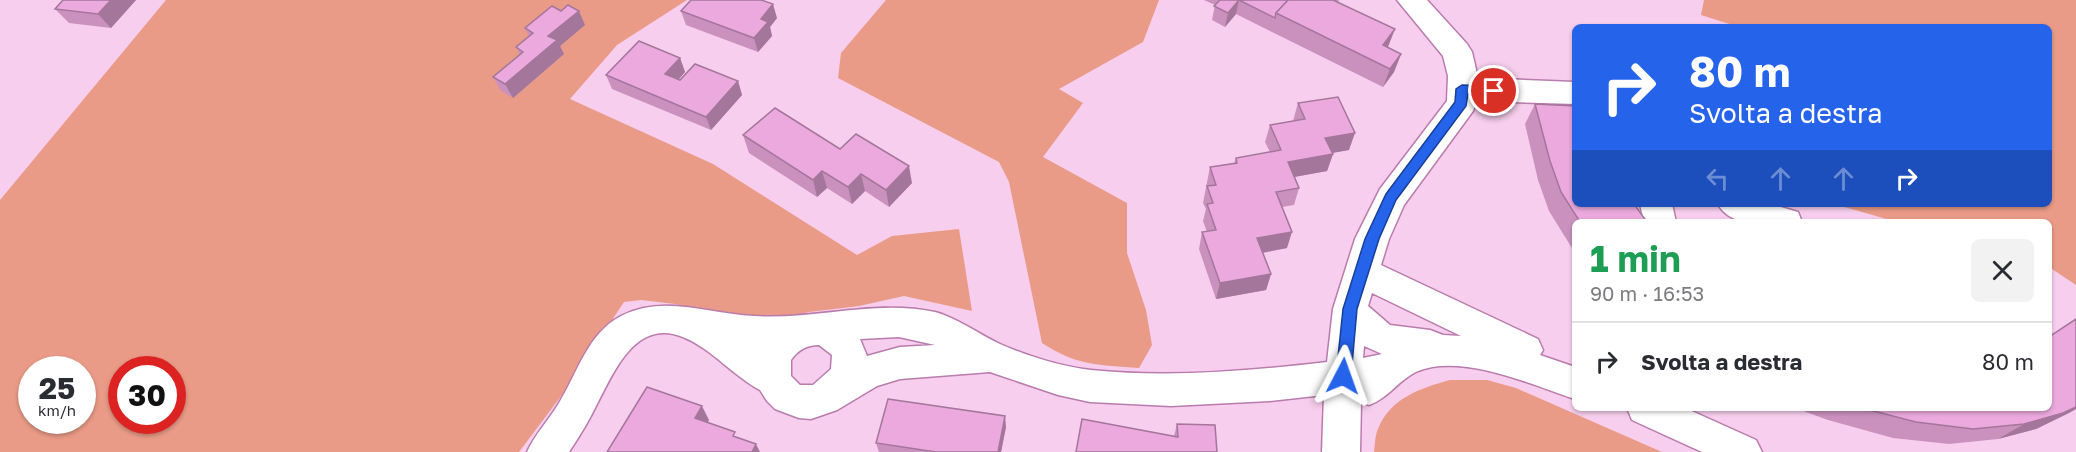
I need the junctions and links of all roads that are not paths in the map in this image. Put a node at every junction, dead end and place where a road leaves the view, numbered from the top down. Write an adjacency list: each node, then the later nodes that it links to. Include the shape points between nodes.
1 (1411, 0): 2 (street, via 1457,52)
2 (1462, 89): 3 (street); 6 (street, via 1462,103 1390,198)
3 (1572, 93)
4 (1740, 207): 5 (street)
5 (1776, 219)
6 (1362, 272): 7 (street); 13 (street)
7 (1350, 309): 10 (street, via 1374,336 1389,343); 14 (street)
8 (694, 325): 9 (street, via 755,333); 15 (street); 20 (street, via 668,319 644,321 622,333 606,348 580,401)
9 (811, 331): 11 (street, via 899,322 936,328); 15 (street, via 783,343 772,359); 17 (street, via 839,338 849,353 850,371)
10 (1455, 349): 12 (street, via 1404,359); 16 (street, via 1481,353)
11 (991, 357): 14 (street, via 1090,386 1171,390 1270,385); 17 (street, via 900,363 868,372)
12 (1382, 372): 14 (street); 19 (street, via 1363,398)
13 (1572, 374)
14 (1343, 376): 19 (street)
15 (771, 378): 17 (street, via 781,393 799,402 821,399)
16 (1572, 381)
17 (839, 388)
18 (1652, 411): 21 (street)
19 (1341, 445)
20 (546, 452)
21 (1743, 452)

